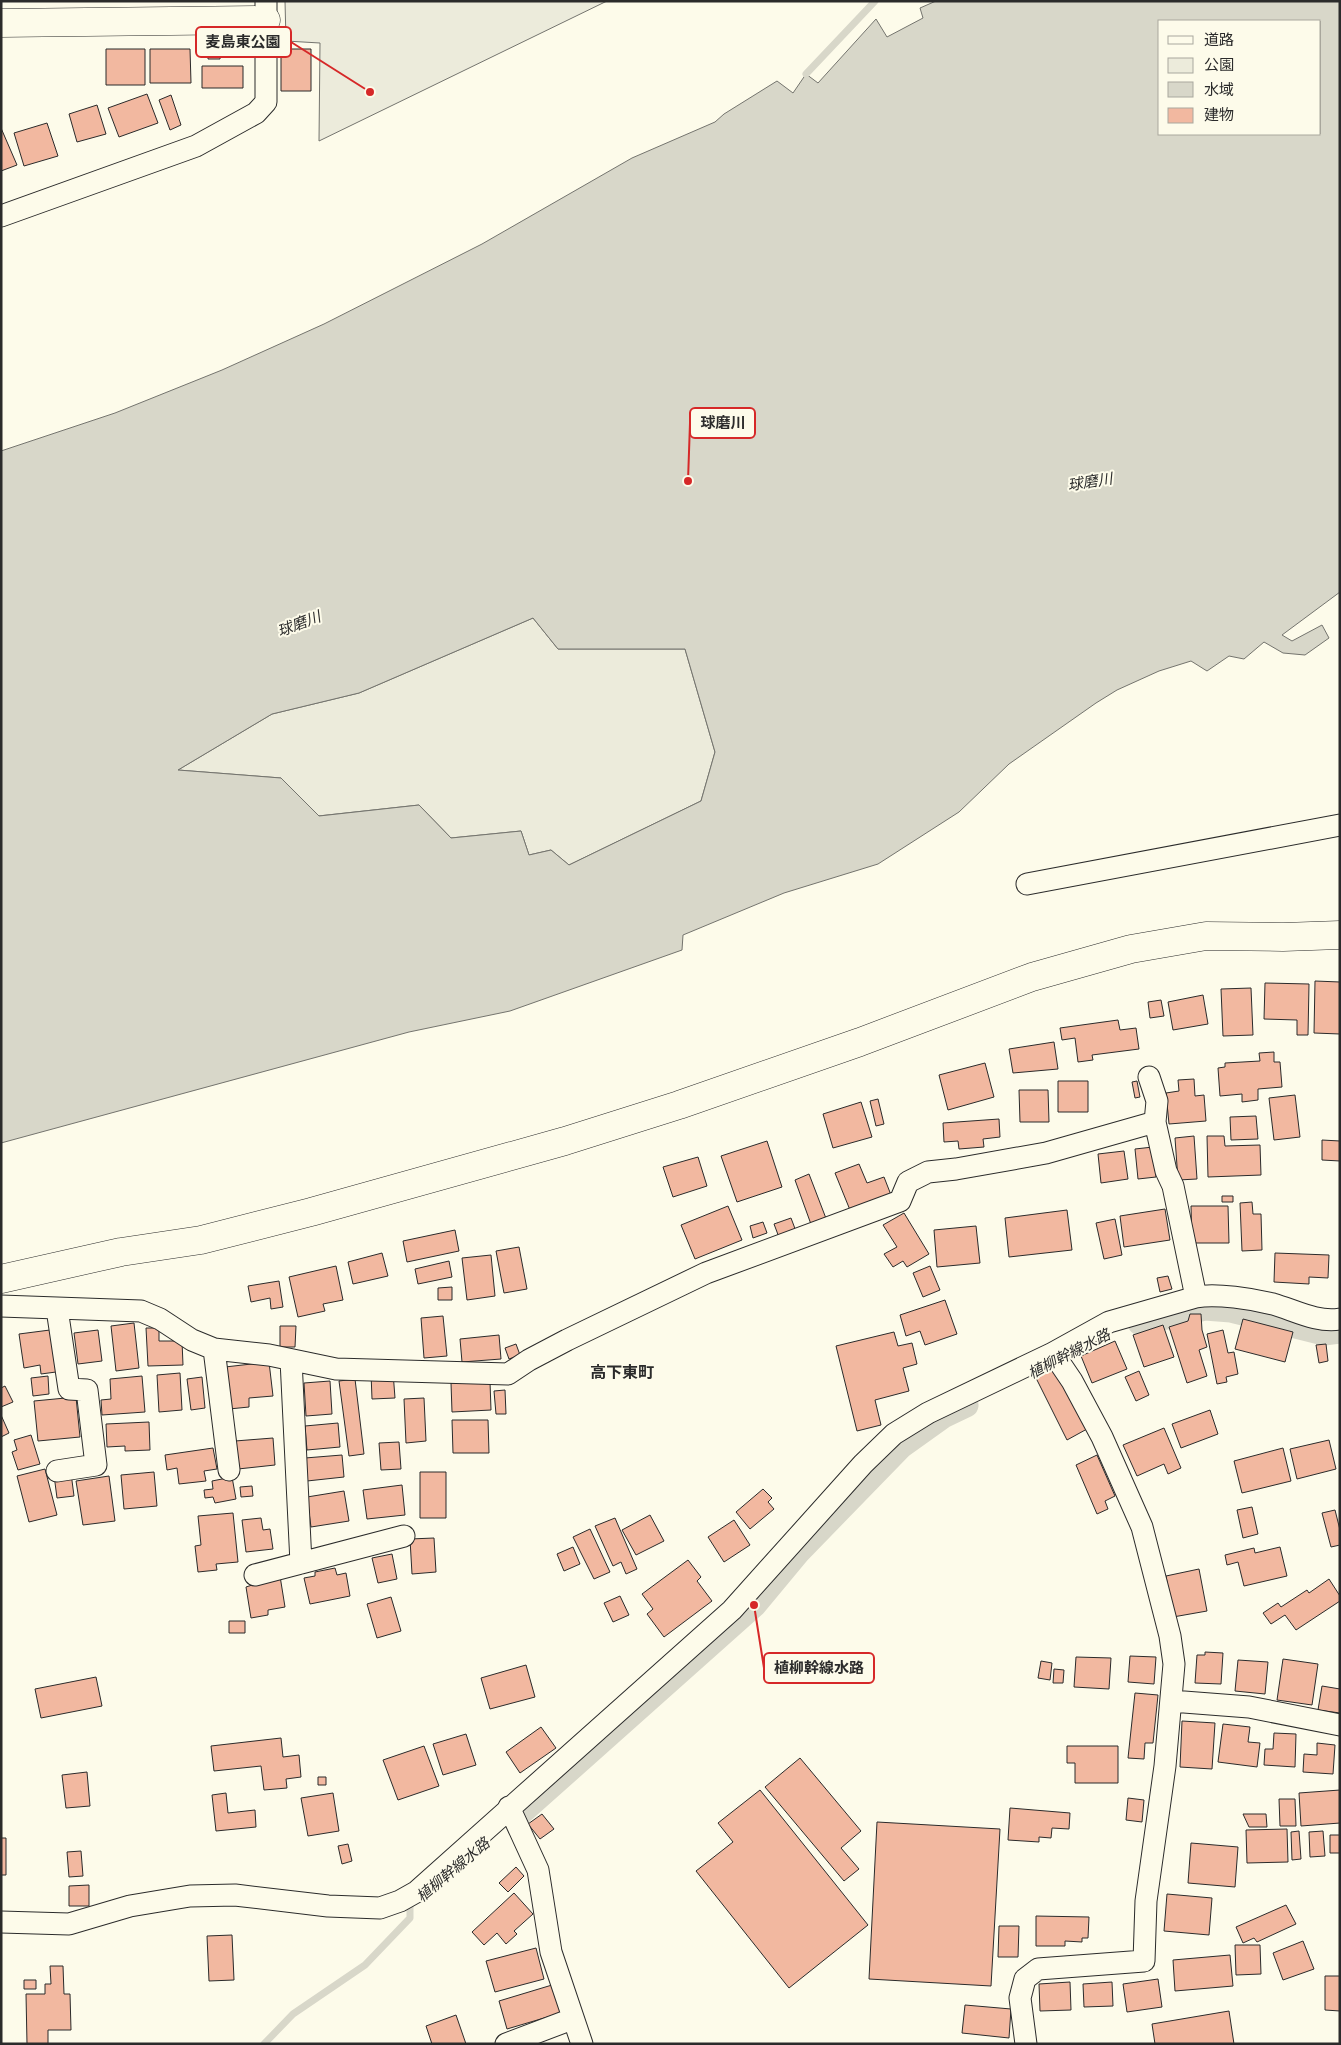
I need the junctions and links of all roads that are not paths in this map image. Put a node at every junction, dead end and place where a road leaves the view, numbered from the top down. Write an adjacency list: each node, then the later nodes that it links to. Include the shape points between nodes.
1 (266, 11): 2 (street); 3 (street, via 266,102 256,113 196,146)
2 (1, 22)
3 (1, 216)
4 (1340, 825): 5 (street)
5 (1027, 884)
6 (1340, 934): 9 (street, via 1206,936 1131,949 1032,977 860,1042 566,1142 201,1240 121,1252)
7 (1149, 1077): 8 (street, via 1157,1101)
8 (1155, 1122): 10 (street, via 1166,1171 1173,1186); 16 (street, via 1046,1153 928,1172 908,1182 900,1201 706,1273 567,1340 508,1374 336,1369)
9 (1, 1279)
10 (1196, 1297): 13 (street, via 1207,1295 1270,1304 1327,1321); 15 (street, via 1109,1322)
11 (1, 1306): 12 (street)
12 (57, 1309): 14 (street, via 141,1311); 18 (street, via 69,1389 87,1390 96,1466)
13 (1340, 1319)
14 (214, 1349): 16 (street); 17 (street)
15 (1056, 1359): 22 (street, via 1072,1381 1102,1437 1142,1528 1170,1636 1174,1664); 24 (street, via 928,1413 894,1434 732,1610)
16 (290, 1360): 20 (street)
17 (229, 1470)
18 (57, 1471)
19 (404, 1536): 20 (street)
20 (301, 1563): 21 (street)
21 (255, 1575)
22 (1171, 1701): 23 (street, via 1249,1707); 29 (street, via 1146,1901 1144,1961 1038,1968 1025,1979 1020,1998)
23 (1340, 1724)
24 (512, 1814): 25 (street, via 416,1892 380,1908 328,1906 235,1895 190,1896 130,1906 70,1924); 26 (street, via 538,1870 551,1952)
25 (1, 1922)
26 (572, 2019): 27 (street); 28 (street)
27 (506, 2044)
28 (582, 2044)
29 (1026, 2044)

